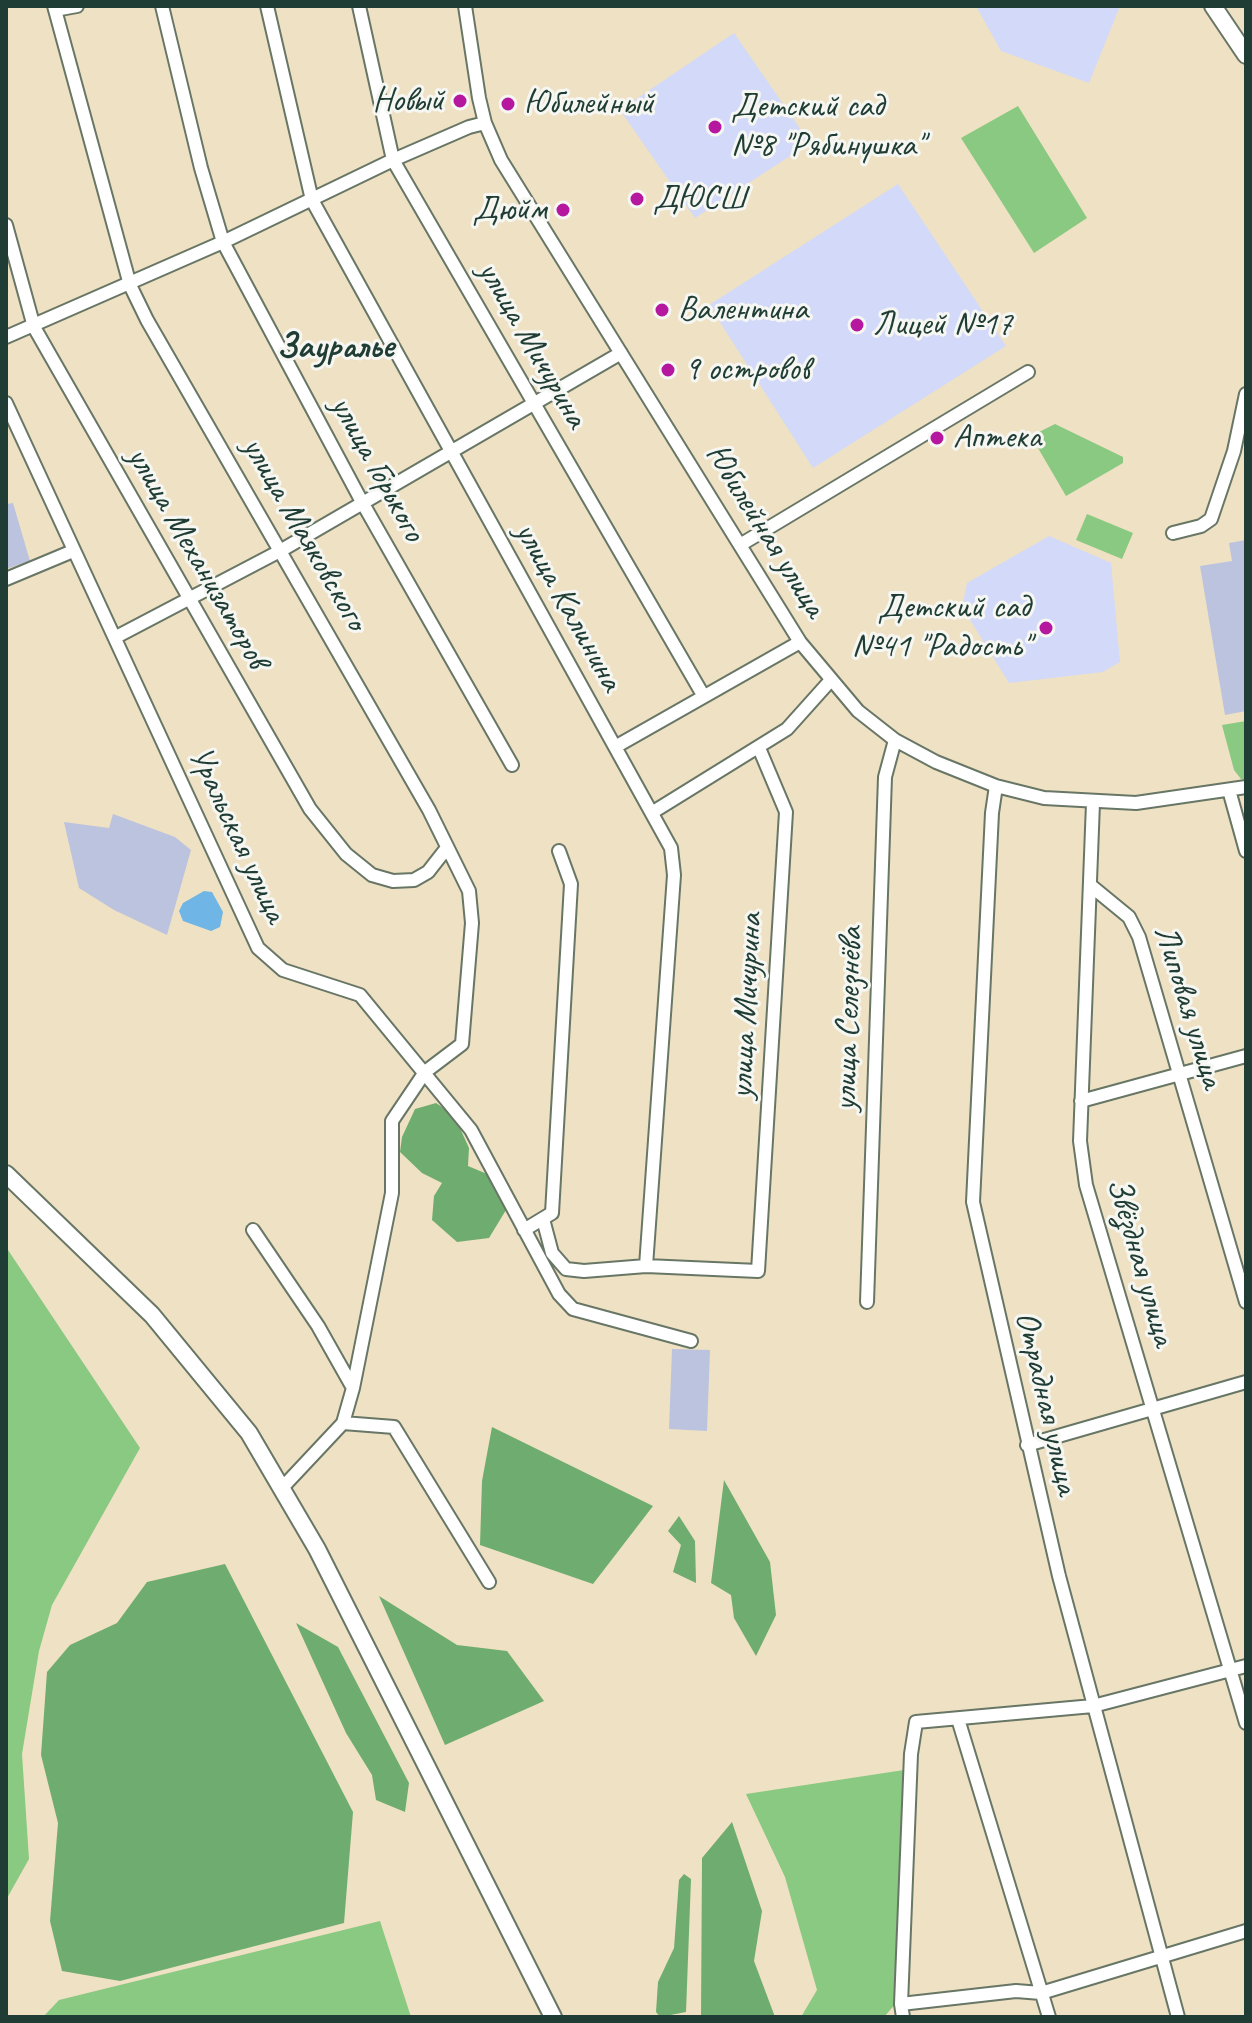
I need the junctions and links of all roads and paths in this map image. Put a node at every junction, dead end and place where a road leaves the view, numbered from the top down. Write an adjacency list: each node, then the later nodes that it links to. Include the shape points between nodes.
1 (77, 6): 7 (street)
2 (162, 6): 13 (street, улица Горького)
3 (267, 6): 11 (street, улица Калинина)
4 (359, 6): 10 (street, улица Мичурина)
5 (465, 6): 9 (street, Юбилейная улица)
6 (1213, 6): 8 (main road)
7 (55, 8): 14 (street, улица Маяковского)
8 (1246, 55)
9 (485, 123): 10 (street); 17 (street, Юбилейная улица, via 501,160)
10 (393, 160): 11 (street); 21 (street, улица Мичурина)
11 (312, 200): 13 (street); 22 (street, улица Калинина)
12 (6, 225): 15 (street, улица Механизаторов)
13 (223, 242): 14 (street); 23 (street, улица Горького)
14 (130, 285): 15 (street); 27 (street, улица Маяковского)
15 (34, 327): 16 (street); 29 (street, улица Механизаторов)
16 (6, 337)
17 (621, 353): 21 (street); 25 (street, Юбилейная улица)
18 (1028, 372): 25 (street)
19 (1246, 394): 24 (street, via 1211,519)
20 (6, 403): 26 (street, Уральская улица)
21 (533, 405): 22 (street); 33 (street, улица Мичурина)
22 (449, 452): 23 (street); 35 (street, улица Калинина)
23 (362, 502): 27 (street); 37 (street, улица Горького)
24 (1173, 533)
25 (740, 545): 31 (street, Юбилейная улица)
26 (73, 551): 28 (street); 30 (street, Уральская улица)
27 (280, 551): 29 (street); 43 (street, улица Маяковского, via 429,810)
28 (6, 579)
29 (189, 602): 30 (street); 43 (street, улица Механизаторов, via 310,809 346,854 372,875 414,880)
30 (116, 637): 48 (street, Уральская улица, via 258,948 283,970 360,995)
31 (800, 642): 32 (street, Юбилейная улица); 33 (street)
32 (830, 681): 34 (street, Юбилейная улица); 36 (street, via 787,729)
33 (703, 695): 35 (street)
34 (895, 740): 38 (street, Юбилейная улица); 56 (street, улица Селезнёва, via 885,777)
35 (615, 747): 42 (street, улица Калинина)
36 (759, 748): 42 (street); 55 (street, улица Мичурина, via 786,812 758,1271)
37 (512, 765)
38 (996, 786): 41 (street, Юбилейная улица); 63 (street, Отрадная улица, via 973,1202)
39 (1246, 787): 40 (street, Юбилейная улица)
40 (1229, 790): 41 (street, Юбилейная улица, via 1136,803); 45 (street)
41 (1093, 803): 46 (street, Звёздная улица)
42 (653, 812): 55 (street, улица Калинина, via 671,848 674,875)
43 (446, 849): 48 (street, улица Маяковского, via 469,891 471,907 462,1044)
44 (559, 851): 52 (street, via 571,884 570,933 552,1213)
45 (1246, 851)
46 (1090, 885): 49 (street, Липовая улица, via 1129,917); 50 (street, Звёздная улица)
47 (1246, 1056): 49 (street)
48 (425, 1072): 54 (street, Уральская улица, via 471,1130); 60 (street, улица Маяковского, via 392,1121 392,1193)
49 (1181, 1076): 50 (street); 57 (street, Липовая улица)
50 (1081, 1101): 61 (street, Звёздная улица, via 1086,1185)
51 (6, 1174): 64 (main road, via 184,1351 249,1433)
52 (543, 1219): 54 (street); 55 (street, via 552,1253 566,1269)
53 (253, 1230): 60 (street)
54 (524, 1230): 58 (street, Уральская улица, via 573,1309)
55 (646, 1266)
56 (867, 1302)
57 (1246, 1302)
58 (691, 1341)
59 (1246, 1382): 61 (street)
60 (353, 1388): 62 (street, улица Маяковского)
61 (1154, 1409): 63 (street); 67 (street, Звёздная улица)
62 (343, 1423): 64 (street); 65 (street, via 394,1427)
63 (1027, 1445): 68 (street, Отрадная улица)
64 (282, 1488): 75 (main road)
65 (489, 1582)
66 (1246, 1666): 67 (street)
67 (1230, 1671): 68 (street); 70 (street, Звёздная улица)
68 (1093, 1706): 69 (street); 72 (street, Отрадная улица)
69 (958, 1719): 73 (street); 74 (street, via 916,1722)
70 (1246, 1723)
71 (1246, 1931): 72 (street)
72 (1159, 1955): 73 (street); 77 (street, Отрадная улица)
73 (1041, 1993): 74 (street, via 1016,1991); 76 (street)
74 (902, 2010)
75 (553, 2017)
76 (1049, 2017)
77 (1178, 2017)

